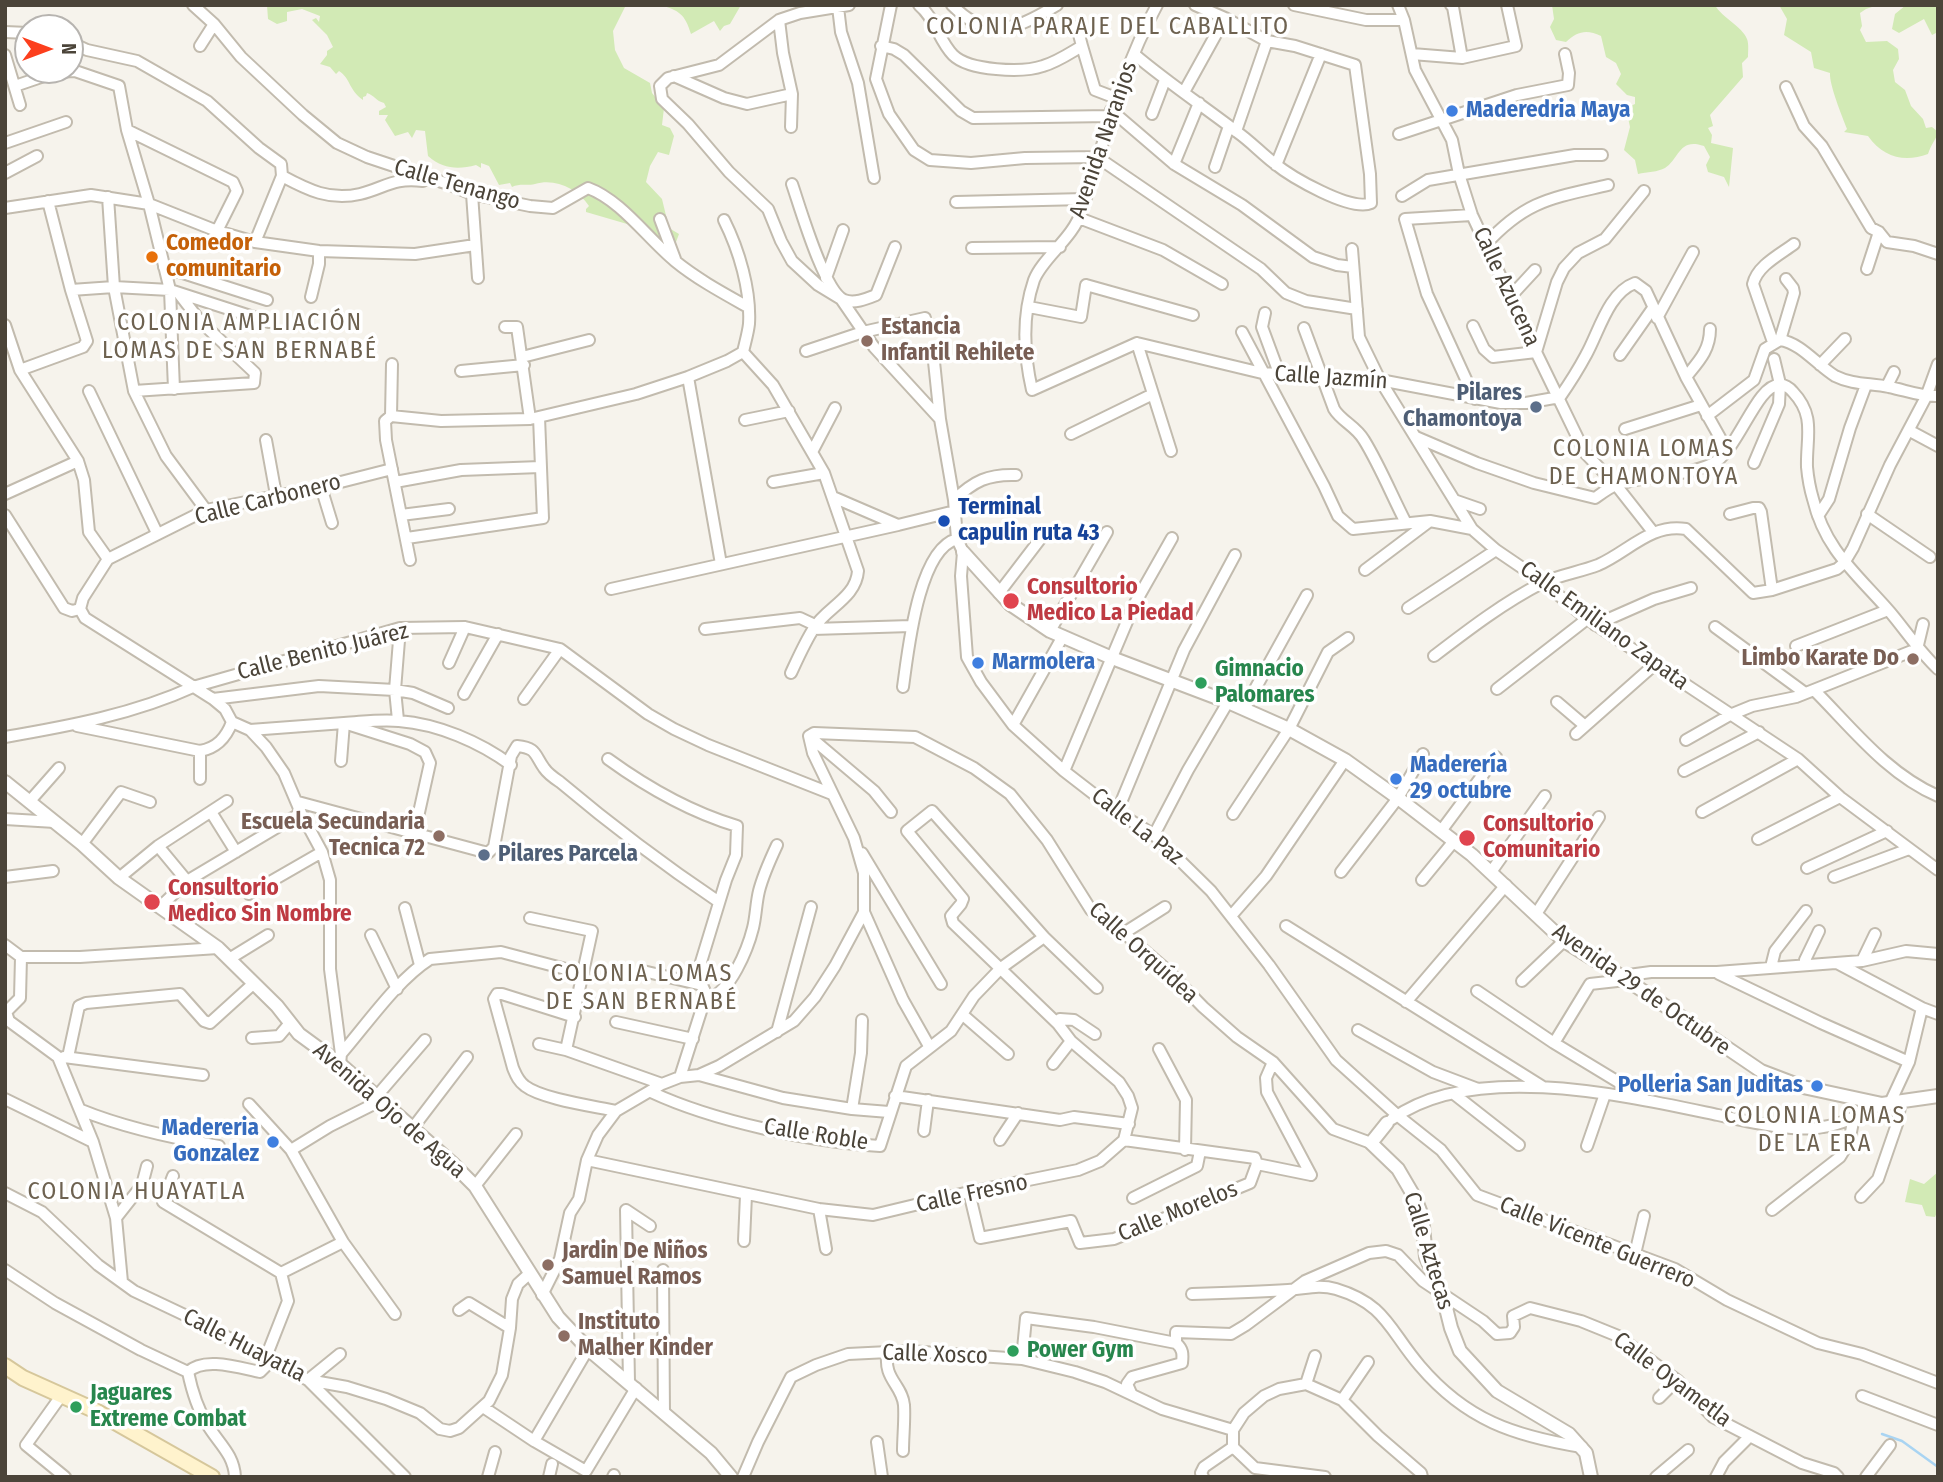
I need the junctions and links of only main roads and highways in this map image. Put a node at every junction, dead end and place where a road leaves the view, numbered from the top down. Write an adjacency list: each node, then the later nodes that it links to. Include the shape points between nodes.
1 (6, 1368): 2 (main road, via 92,1409)
2 (212, 1477)

